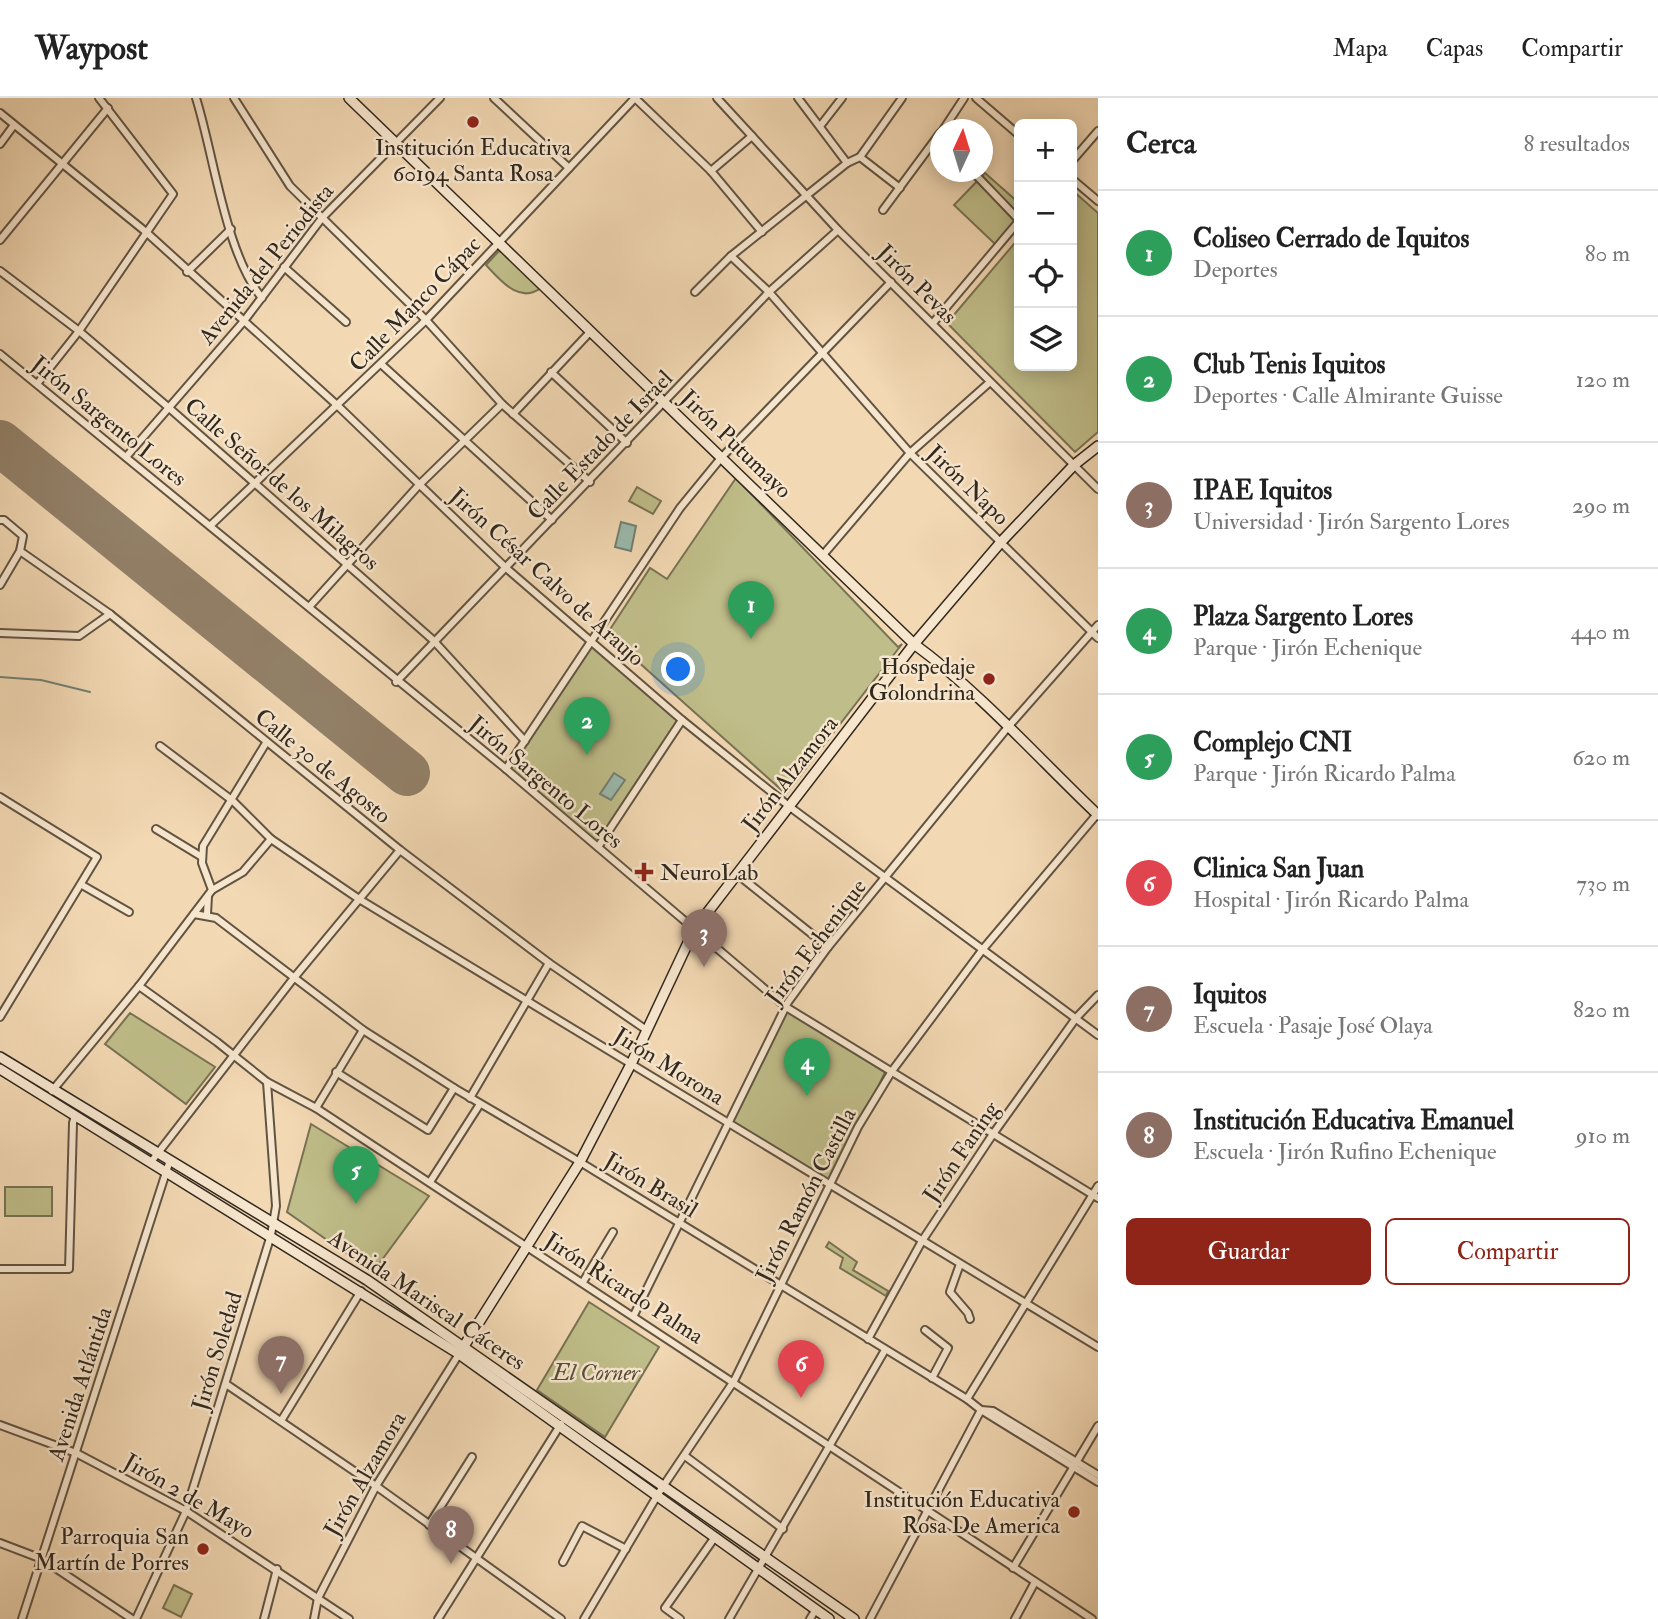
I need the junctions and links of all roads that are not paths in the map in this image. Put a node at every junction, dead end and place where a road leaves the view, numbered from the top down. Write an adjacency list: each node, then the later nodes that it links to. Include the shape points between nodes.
1 (99, 98): 14 (street)
2 (196, 98): 40 (street)
3 (234, 98): 38 (street, via 281,177)
4 (349, 98): 22 (street, Jirón Putumayo)
5 (440, 98): 22 (street, Avenida del Periodista)
6 (494, 98): 29 (street)
7 (635, 98): 29 (street, Calle Manco Cápac); 30 (street)
8 (717, 98): 21 (street, Jirón Pevas)
9 (799, 98): 18 (street)
10 (842, 98): 18 (street)
11 (902, 98): 26 (street)
12 (964, 98): 16 (street)
13 (976, 98): 19 (street)
14 (108, 108): 28 (street); 42 (street, via 173,194)
15 (0, 113): 17 (street, Jirón César Calvo de Araujo)
16 (950, 119)
17 (14, 125): 23 (street); 28 (street, Jirón César Calvo de Araujo)
18 (821, 125): 27 (street)
19 (1014, 131)
20 (1098, 131): 25 (street)
21 (752, 136): 30 (street); 34 (street, Jirón Pevas)
22 (397, 142): 38 (street, Avenida del Periodista); 45 (street, Jirón Putumayo)
23 (0, 144)
24 (930, 147): 33 (street)
25 (1077, 155)
26 (860, 158): 27 (street); 33 (street)
27 (847, 163): 34 (street)
28 (60, 165): 42 (street, Jirón César Calvo de Araujo); 44 (street)
29 (569, 169): 45 (street, Calle Manco Cápac)
30 (711, 171): 43 (street)
31 (982, 182): 37 (street)
32 (1076, 182): 35 (street)
33 (900, 188): 36 (street)
34 (806, 196): 41 (street, Jirón Pevas); 43 (street)
35 (1098, 201)
36 (883, 210)
37 (1014, 216)
38 (322, 218): 47 (street, Avenida del Periodista); 54 (street)
39 (1014, 227): 57 (street)
40 (231, 229): 49 (street); 53 (street, via 247,278)
41 (838, 230): 50 (street, Jirón Pevas); 52 (street, Calle Estado de Israel)
42 (146, 232): 49 (street, Jirón César Calvo de Araujo); 59 (street)
43 (762, 232): 46 (street)
44 (0, 240)
45 (499, 243): 54 (street, Calle Manco Cápac); 58 (street, Jirón Putumayo)
46 (731, 256): 51 (street); 52 (street, Jirón Napo)
47 (284, 267): 53 (street, Avenida del Periodista); 56 (street)
48 (0, 271): 59 (street, Calle Señor de los Milagros)
49 (187, 272): 55 (street, Jirón César Calvo de Araujo)
50 (891, 282): 57 (street, Jirón Pevas); 60 (street)
51 (695, 292)
52 (769, 292): 60 (street, Jirón Napo); 66 (street, Calle Estado de Israel)
53 (262, 298): 55 (street, Avenida del Periodista)
54 (426, 320): 62 (street, Calle Manco Cápac); 67 (street)
55 (244, 321): 68 (street, Jirón César Calvo de Araujo); 69 (street, Avenida del Periodista)
56 (346, 322)
57 (933, 323): 64 (street, Jirón Pevas)
58 (591, 330): 63 (street); 66 (street, Jirón Putumayo)
59 (79, 331): 65 (street); 69 (street, Calle Señor de los Milagros)
60 (821, 351): 74 (street, Jirón Napo); 76 (street)
61 (0, 354): 65 (street, Jirón Sargento Lores)
62 (381, 364): 68 (street, Calle Manco Cápac); 71 (street)
63 (551, 372): 70 (street); 72 (street)
64 (990, 382): 74 (street); 77 (street, Jirón Pevas)
65 (37, 384): 75 (street, Jirón Sargento Lores)
66 (666, 403): 72 (street, Calle Estado de Israel); 76 (street, Jirón Putumayo)
67 (502, 404): 70 (street); 71 (street)
68 (338, 406): 79 (street, Calle Manco Cápac); 80 (street, Jirón César Calvo de Araujo)
69 (168, 407): 75 (street, Avenida del Periodista); 79 (street, Calle Señor de los Milagros)
70 (513, 414): 78 (street)
71 (466, 440): 80 (street); 83 (street)
72 (627, 443): 78 (street, Calle Estado de Israel)
73 (1098, 446): 77 (street, Jirón Alzamora)
74 (910, 453): 85 (street, Jirón Napo); 87 (street)
75 (126, 457): 84 (street, Jirón Sargento Lores)
76 (721, 458): 87 (street, Jirón Putumayo); 98 (street, via 680,508)
77 (1074, 465): 81 (street, Jirón Pevas); 85 (street, Jirón Alzamora)
78 (590, 482): 83 (street, Calle Estado de Israel)
79 (256, 483): 84 (street, Calle Manco Cápac); 88 (street, Calle Señor de los Milagros)
80 (419, 485): 88 (street); 89 (street, Jirón César Calvo de Araujo)
81 (1098, 489)
82 (0, 520): 86 (street, via 23,536)
83 (552, 520): 89 (street, Calle Estado de Israel)
84 (211, 525): 91 (street, Jirón Sargento Lores)
85 (1001, 542): 94 (street, Jirón Napo); 99 (street, Jirón Alzamora)
86 (20, 551): 90 (street); 92 (street, Calle 30 de Agosto)
87 (823, 555): 99 (street, Jirón Putumayo)
88 (346, 564): 91 (street); 97 (street, Calle Señor de los Milagros)
89 (505, 567): 97 (street, Calle Estado de Israel); 98 (street, Jirón César Calvo de Araujo)
90 (0, 584)
91 (309, 607): 100 (street, Jirón Sargento Lores)
92 (110, 614): 95 (street, via 79,636); 104 (street, Calle 30 de Agosto)
93 (1098, 625): 94 (street, Jirón Echenique)
94 (1092, 631): 96 (street, Jirón Napo); 102 (street, Jirón Echenique)
95 (0, 633)
96 (1098, 638)
97 (433, 640): 100 (street, Calle Estado de Israel); 103 (street, Calle Señor de los Milagros)
98 (592, 640): 101 (street, Jirón César Calvo de Araujo); 103 (street)
99 (914, 644): 102 (street, Jirón Putumayo); 109 (street, Jirón Alzamora)
100 (396, 682): 106 (street, Jirón Sargento Lores)
101 (682, 720): 109 (street, Jirón César Calvo de Araujo); 113 (street)
102 (1008, 727): 110 (street, Jirón Putumayo); 117 (street, Jirón Echenique)
103 (525, 741): 106 (street)
104 (266, 743): 108 (street); 114 (street, Calle 30 de Agosto)
105 (160, 746): 108 (street, Jirón Morona)
106 (506, 769): 113 (street, Jirón Sargento Lores)
107 (0, 797): 118 (street, via 97,857)
108 (233, 801): 112 (street, Jirón Morona); 115 (street, via 203,846)
109 (790, 807): 116 (street, Jirón Alzamora); 117 (street, Jirón César Calvo de Araujo)
110 (1097, 814): 126 (street, Jirón Ramón Castilla)
111 (156, 829): 115 (street)
112 (271, 839): 119 (street, via 243,872); 120 (street, Jirón Morona)
113 (598, 847): 124 (street, Jirón Sargento Lores)
114 (400, 850): 120 (street); 127 (street, Calle 30 de Agosto)
115 (202, 858): 119 (street)
116 (737, 874): 124 (street, Jirón Alzamora); 125 (street)
117 (886, 878): 125 (street, Jirón Echenique); 126 (street, Jirón César Calvo de Araujo)
118 (82, 885): 121 (street); 132 (street)
119 (210, 893): 122 (street); 123 (street)
120 (359, 899): 128 (street); 131 (street, Jirón Morona)
121 (129, 912)
122 (194, 914): 123 (street); 129 (street)
123 (207, 914): 128 (street, Jirón Brasil)
124 (694, 930): 133 (street, Jirón Sargento Lores); 136 (street, Jirón Alzamora)
125 (828, 947): 133 (street, Jirón Echenique)
126 (983, 950): 135 (street, Jirón César Calvo de Araujo); 143 (street, Jirón Ramón Castilla)
127 (549, 963): 131 (street); 136 (street, Calle 30 de Agosto)
128 (293, 979): 137 (street, Jirón Brasil); 139 (street)
129 (139, 986): 139 (street, Jirón Ricardo Palma); 147 (street)
130 (1098, 995): 135 (street, Jirón Faning)
131 (528, 999): 141 (street, Jirón Morona); 148 (street)
132 (4, 1004): 134 (street)
133 (786, 1007): 143 (street, Jirón Sargento Lores); 153 (street, Jirón Echenique)
134 (0, 1017)
135 (1076, 1018): 138 (street, Jirón César Calvo de Araujo); 154 (street, Jirón Faning)
136 (645, 1029): 141 (street, Jirón Alzamora)
137 (363, 1030): 144 (street); 146 (street, Jirón Brasil)
138 (1098, 1035)
139 (234, 1056): 145 (street, Jirón Ricardo Palma); 155 (street)
140 (0, 1057): 147 (street, Avenida Mariscal Cáceres)
141 (632, 1062): 153 (street, Jirón Morona); 158 (street, Jirón Alzamora)
142 (0, 1069): 149 (street, Avenida Mariscal Cáceres)
143 (892, 1071): 154 (street, Jirón Sargento Lores); 161 (street, Jirón Ramón Castilla, via 858,1127)
144 (336, 1072): 146 (street, via 428,1130); 151 (street)
145 (267, 1082): 151 (street, Jirón Ricardo Palma); 164 (street, Jirón Soledad, via 276,1206)
146 (454, 1088): 148 (street, Jirón Brasil)
147 (53, 1089): 149 (street); 155 (street, Avenida Mariscal Cáceres)
148 (470, 1098): 150 (street, Jirón Brasil)
149 (48, 1099): 152 (street, Avenida Mariscal Cáceres)
150 (480, 1104): 158 (street, Jirón Brasil); 160 (street)
151 (316, 1108): 160 (street, Jirón Ricardo Palma)
152 (75, 1115): 157 (street, Avenida Mariscal Cáceres); 171 (street, via 69,1269)
153 (727, 1123): 161 (street, Jirón Morona); 165 (street, Jirón Echenique)
154 (993, 1134): 163 (street, Jirón Sargento Lores); 168 (street, Jirón Faning)
155 (157, 1152): 156 (street, Avenida Mariscal Cáceres); 157 (street)
156 (170, 1160): 159 (street, Avenida Atlántida); 164 (street, Avenida Mariscal Cáceres)
157 (151, 1162): 159 (street, Avenida Mariscal Cáceres)
158 (580, 1162): 165 (street, Jirón Brasil); 169 (street, Jirón Alzamora)
159 (166, 1171): 167 (street, Avenida Mariscal Cáceres); 193 (street, Avenida Atlántida)
160 (430, 1182): 169 (street, Jirón Ricardo Palma)
161 (831, 1186): 168 (street, Jirón Morona); 173 (street, Jirón Ramón Castilla)
162 (1098, 1186): 163 (street)
163 (1095, 1196): 175 (street)
164 (273, 1223): 167 (street, Jirón Soledad); 181 (street, Avenida Mariscal Cáceres, via 368,1280)
165 (682, 1224): 173 (street, Jirón Brasil); 176 (street, Jirón Echenique)
166 (613, 1232): 172 (street)
167 (271, 1235): 174 (street, Avenida Mariscal Cáceres); 185 (street, Jirón Soledad)
168 (922, 1241): 170 (street, Jirón Morona); 179 (street, Jirón Faning)
169 (526, 1245): 172 (street, Jirón Ricardo Palma); 181 (street, Jirón Alzamora)
170 (960, 1264): 175 (street, Jirón Morona); 177 (street, via 950,1292)
171 (0, 1269)
172 (583, 1282): 176 (street, Jirón Ricardo Palma)
173 (780, 1284): 179 (street, Jirón Brasil); 184 (street, Jirón Ramón Castilla)
174 (361, 1291): 181 (street, Avenida Mariscal Cáceres); 188 (street)
175 (1027, 1305): 180 (street, Jirón Morona); 186 (street)
176 (634, 1315): 184 (street, Jirón Ricardo Palma)
177 (970, 1319)
178 (925, 1330): 183 (street, via 948,1348)
179 (867, 1339): 182 (street, Jirón Brasil)
180 (1098, 1347)
181 (462, 1350): 189 (street, Avenida Mariscal Cáceres); 199 (street, Jirón Alzamora)
182 (885, 1350): 183 (street, Jirón Brasil); 192 (street)
183 (932, 1378): 186 (street, Jirón Brasil)
184 (734, 1381): 192 (street, Jirón Ricardo Palma); 194 (street, Jirón Ramón Castilla)
185 (226, 1384): 188 (street); 203 (street, Jirón Soledad)
186 (967, 1399): 187 (street, Jirón Brasil)
187 (981, 1410): 196 (street, Jirón Brasil); 202 (street)
188 (281, 1420): 199 (street)
189 (564, 1422): 200 (street, Avenida Mariscal Cáceres); 201 (street, Avenida Mariscal Cáceres); 211 (street)
190 (0, 1425): 193 (street, Jirón 2 de Mayo)
191 (1098, 1426): 196 (street)
192 (831, 1445): 202 (street, Jirón Ricardo Palma); 205 (street)
193 (76, 1453): 203 (street, Jirón 2 de Mayo); 210 (street, Avenida Atlántida)
194 (685, 1456): 200 (street, Jirón Ramón Castilla); 205 (street)
195 (472, 1457): 204 (street)
196 (1076, 1465): 197 (street); 198 (street); 214 (street)
197 (1098, 1475)
198 (1098, 1482)
199 (376, 1486): 204 (street); 217 (street, Jirón Alzamora)
200 (665, 1486): 201 (street, Jirón Ramón Castilla); 209 (street, Avenida Mariscal Cáceres)
201 (658, 1495): 206 (street, Avenida Mariscal Cáceres); 208 (street, Jirón Ramón Castilla)
202 (928, 1510): 214 (street, Jirón Ricardo Palma); 232 (street)
203 (186, 1511): 215 (street, Jirón 2 de Mayo); 220 (street, Jirón Soledad)
204 (429, 1525): 211 (street)
205 (783, 1529): 209 (street)
206 (715, 1537): 213 (street, Avenida Mariscal Cáceres); 227 (street, via 665,1608)
207 (0, 1543): 210 (street)
208 (626, 1549): 212 (street, via 582,1526); 226 (street, Jirón Ramón Castilla)
209 (766, 1557): 213 (street); 231 (street, Avenida Mariscal Cáceres)
210 (42, 1559): 219 (street, Avenida Atlántida); 220 (street)
211 (475, 1559): 224 (street); 225 (street)
212 (563, 1562)
213 (758, 1568): 218 (street, Avenida Mariscal Cáceres); 228 (street)
214 (1013, 1568): 216 (street, Jirón Ricardo Palma)
215 (277, 1569): 217 (street, Jirón 2 de Mayo); 221 (street)
216 (1035, 1582): 233 (street); 234 (street, Jirón Ricardo Palma)
217 (318, 1598): 222 (street, Jirón Alzamora); 223 (street, Jirón 2 de Mayo)
218 (816, 1609): 229 (street); 230 (street, Avenida Mariscal Cáceres)
219 (22, 1619)
220 (134, 1619)
221 (264, 1619)
222 (314, 1619)
223 (349, 1619)
224 (438, 1619)
225 (561, 1619)
226 (584, 1619)
227 (680, 1619)
228 (729, 1619)
229 (810, 1619)
230 (829, 1619)
231 (854, 1619)
232 (870, 1619)
233 (1015, 1619)
234 (1092, 1619)

